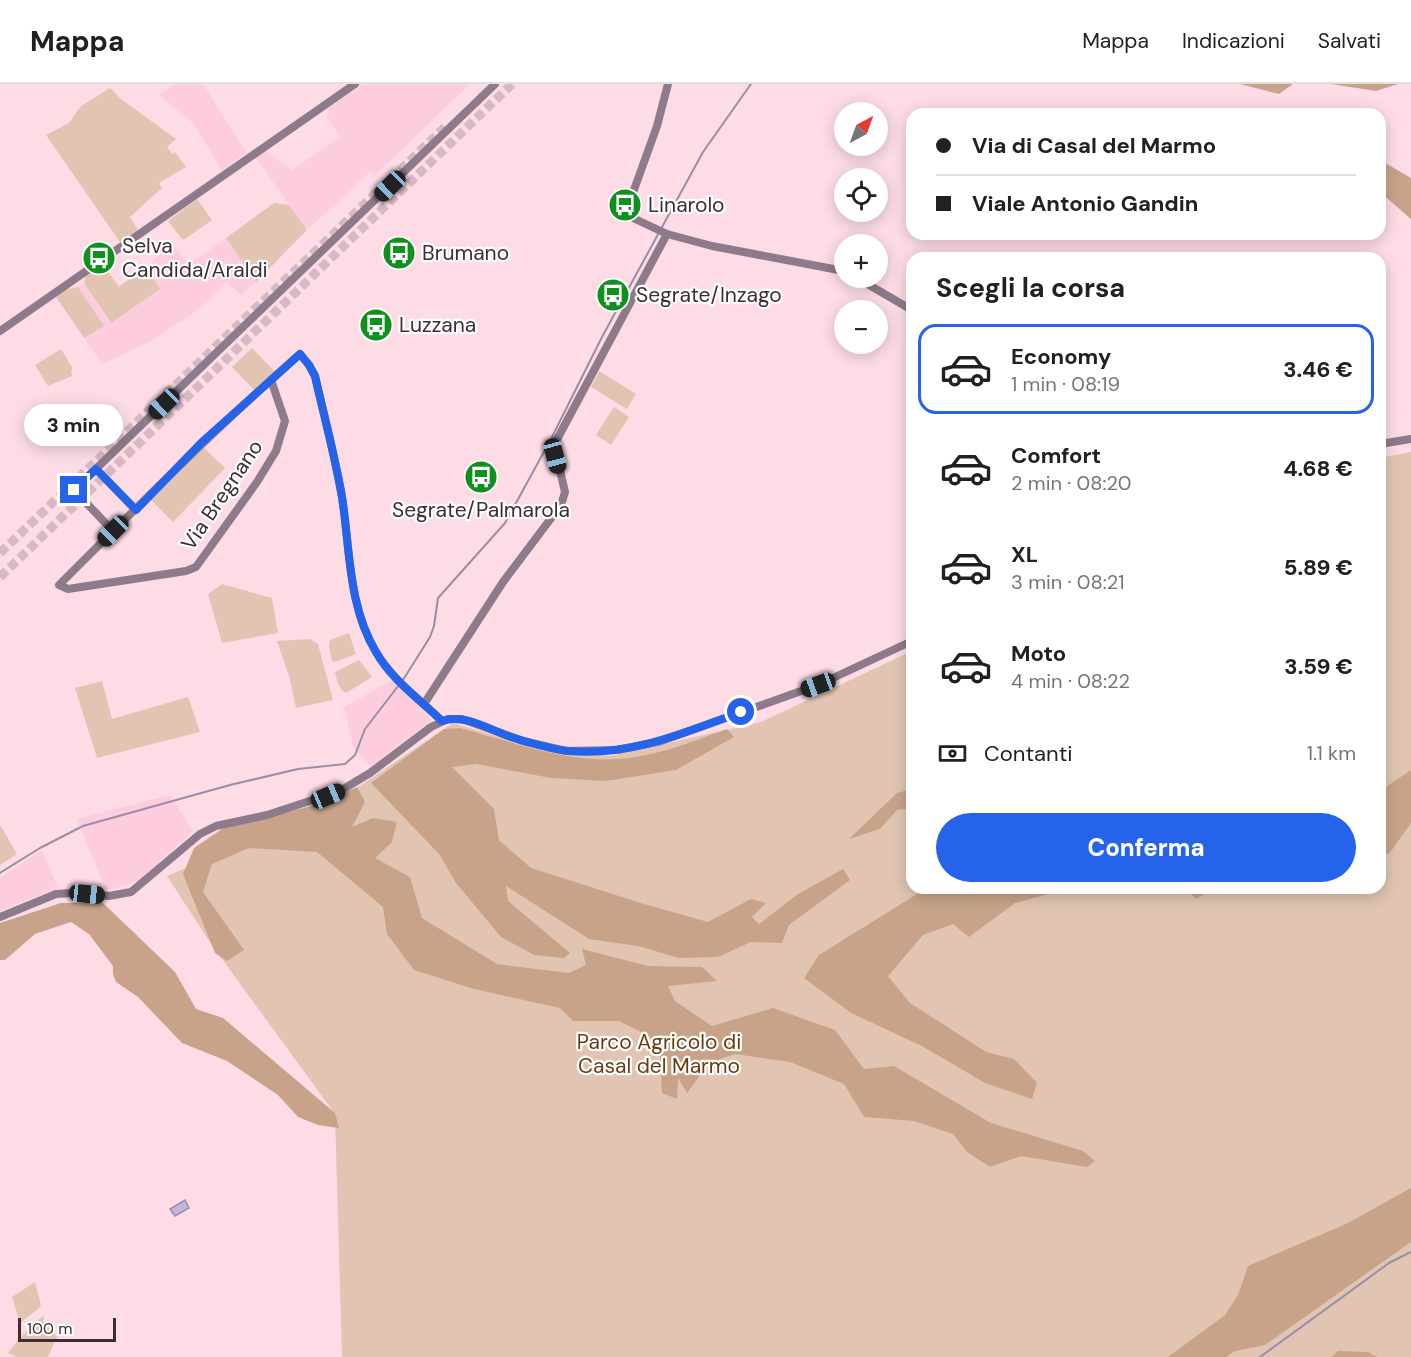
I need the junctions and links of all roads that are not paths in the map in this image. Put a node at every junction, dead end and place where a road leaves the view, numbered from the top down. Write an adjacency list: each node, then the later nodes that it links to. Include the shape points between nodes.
1 (355, 84): 8 (street)
2 (495, 84): 12 (street)
3 (668, 84): 4 (street, via 628,208 634,218)
4 (667, 234): 5 (street); 16 (street, via 554,445 565,492 561,505 503,582)
5 (834, 268)
6 (874, 288): 7 (street)
7 (906, 307)
8 (0, 331)
9 (270, 380): 13 (street); 14 (street, Via Bregnano, via 285,421 276,451 196,567 68,589 59,585); 16 (street, via 300,354 315,376 341,494 359,607 372,646 384,664)
10 (1411, 439): 11 (street)
11 (1386, 443)
12 (96, 469): 13 (street); 14 (street, via 74,490)
13 (136, 510): 14 (street)
14 (113, 531)
15 (906, 644): 17 (street, via 818,685 638,748 566,751 462,719)
16 (424, 704): 17 (street)
17 (442, 721): 18 (street, via 340,791 200,834 131,892 109,896 56,894)
18 (0, 917)

